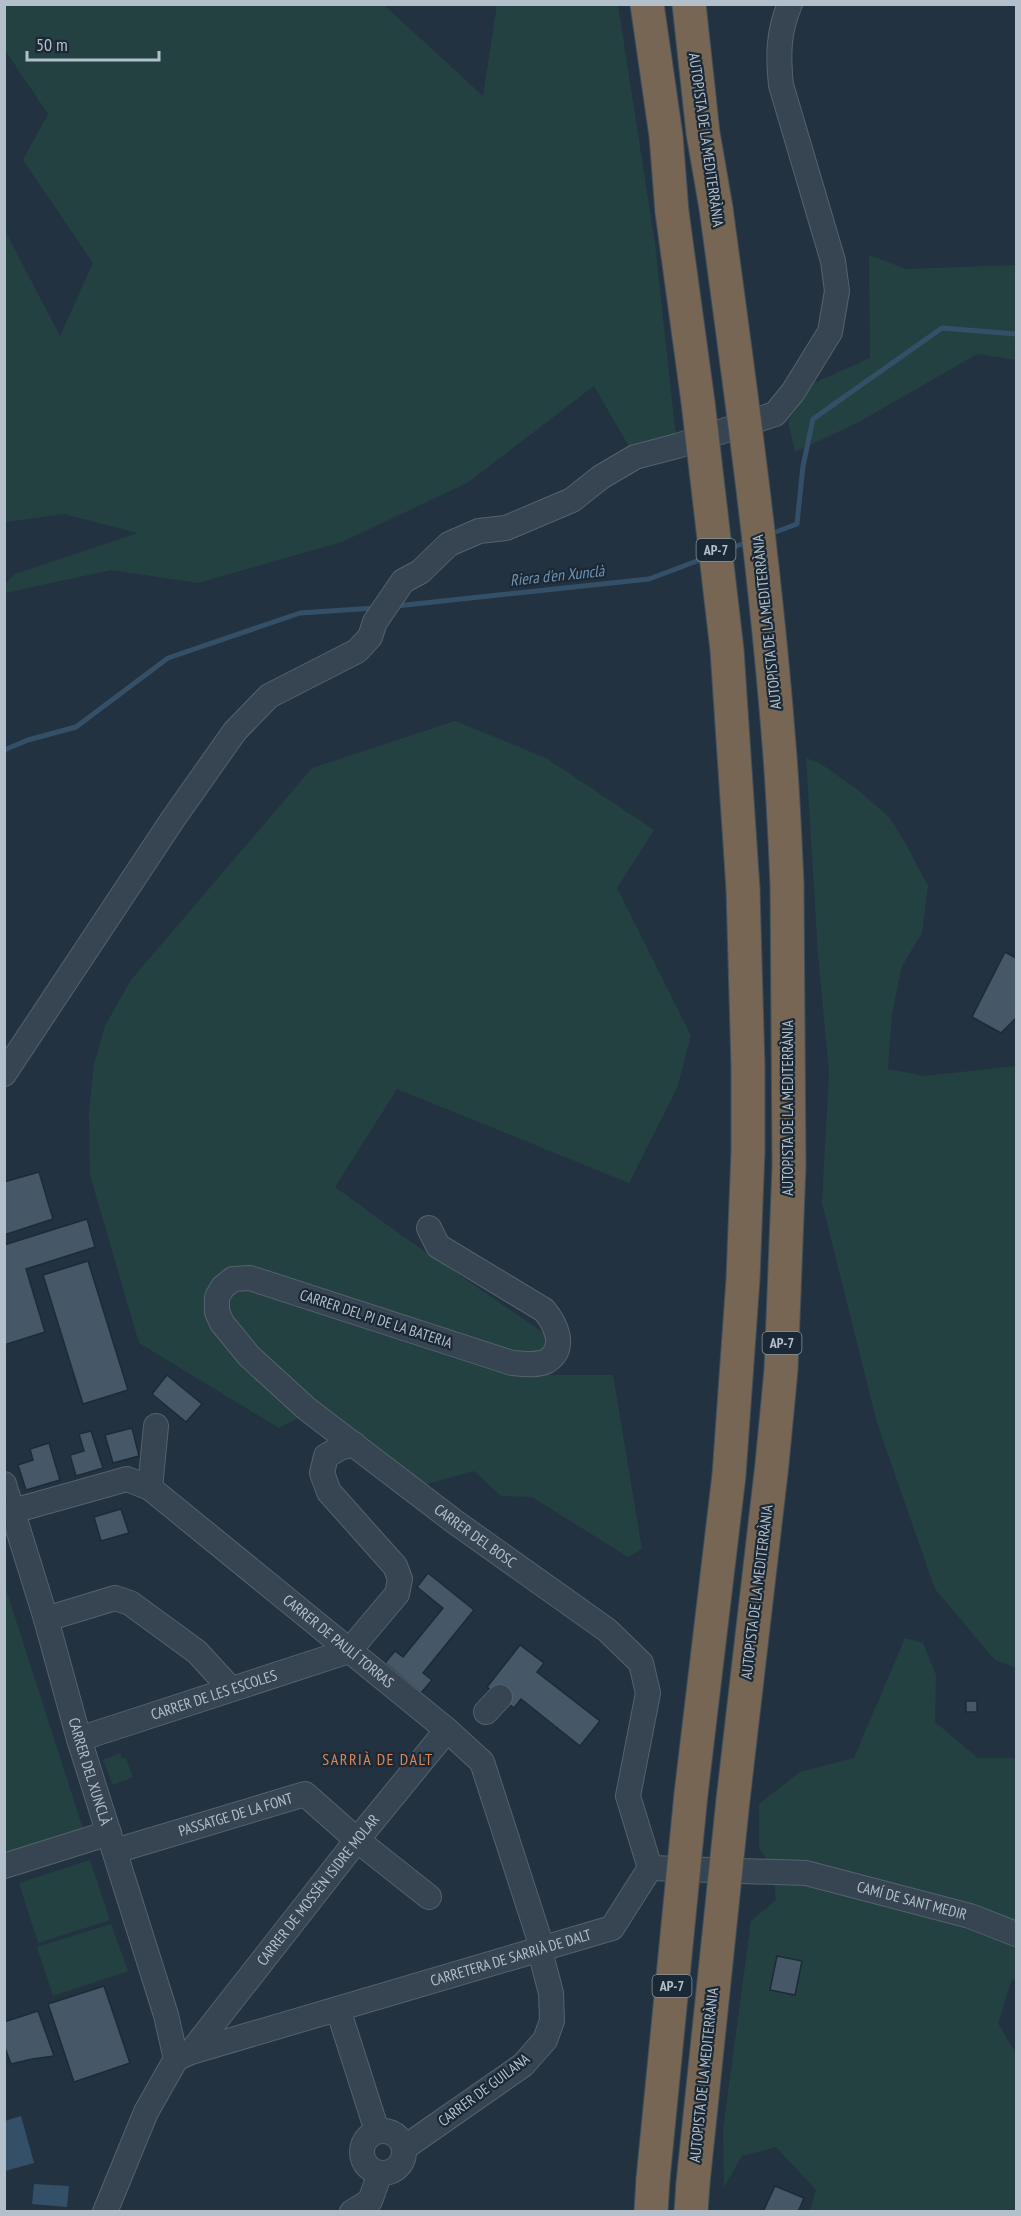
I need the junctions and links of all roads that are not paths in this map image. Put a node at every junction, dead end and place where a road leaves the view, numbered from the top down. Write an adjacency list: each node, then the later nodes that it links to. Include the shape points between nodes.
1 (647, 4): 31 (highway, AP-7, bridge, via 727,650 743,889 748,1079 743,1279 729,1475 691,1794)
2 (689, 4): 28 (highway, AUTOPISTA DE LA MEDITERRÀNIA / AP-7, bridge, via 703,133 747,438 779,745 787,884 789,1166 781,1370)
3 (790, 4): 4 (street, via 779,35 781,85 834,261 837,291 830,332 789,398 775,414 635,457 572,500 533,518 506,528 479,531 449,544 420,572 403,581 375,622 370,637 357,651 270,696 229,740)
4 (4, 1074)
5 (429, 1228): 7 (street, CARRER DEL PI DE LA BATERIA, via 438,1246 544,1310 558,1331 558,1344 547,1361 512,1363 250,1278 233,1279 217,1297 217,1312 232,1338 307,1409)
6 (156, 1426): 9 (street)
7 (354, 1444): 12 (street, via 326,1456 322,1473 329,1492 395,1566 400,1579 397,1594); 19 (street, CARRER DEL BOSC, via 455,1522 607,1630 641,1663 648,1693 628,1796)
8 (4, 1484): 10 (street, CARRER DEL XUNCLÀ)
9 (150, 1488): 10 (street, CARRER DE PAULÍ TORRAS, via 127,1479); 12 (street, CARRER DE PAULÍ TORRAS)
10 (13, 1511): 11 (street, CARRER DEL XUNCLÀ)
11 (46, 1619): 13 (street, via 115,1598 130,1603 197,1652); 15 (street, CARRER DEL XUNCLÀ)
12 (349, 1651): 13 (street, CARRER DE LES ESCOLES); 14 (street, CARRER DE PAULÍ TORRAS)
13 (231, 1689): 15 (street, CARRER DE LES ESCOLES)
14 (447, 1730): 16 (street, CARRER DE MOSSÈN ISIDRE MOLAR); 22 (street, CARRER DE PAULÍ TORRAS, via 482,1762)
15 (79, 1739): 17 (street, CARRER DEL XUNCLÀ)
16 (357, 1840): 17 (street, PASSATGE DE LA FONT, via 305,1794); 20 (street, PASSATGE DE LA FONT); 24 (street, CARRER DE MOSSÈN ISIDRE MOLAR)
17 (112, 1842): 18 (street); 24 (street, CARRER DEL XUNCLÀ, via 166,2015)
18 (4, 1866)
19 (650, 1868): 21 (street, CAMÍ DE SANT MEDIR, via 806,1873 970,1916); 22 (street, CARRETERA DE SARRIÀ DE DALT, via 612,1928)
20 (429, 1897)
21 (1017, 1934)
22 (540, 1951): 23 (street, CARRETERA DE SARRIÀ DE DALT); 26 (street, CARRER DE GUILANA, via 551,1993 552,2020 545,2040 522,2065)
23 (338, 2009): 24 (street, CARRETERA DE SARRIÀ DE DALT); 25 (street)
24 (183, 2056): 29 (street, via 146,2112)
25 (377, 2131): 26 (street, via 389,2131); 27 (street, via 365,2139 361,2153 367,2167)
26 (404, 2148): 27 (street, via 402,2162 393,2171)
27 (380, 2173): 30 (street, via 370,2201)
28 (692, 2197)
29 (105, 2211)
30 (352, 2211)
31 (651, 2211)

